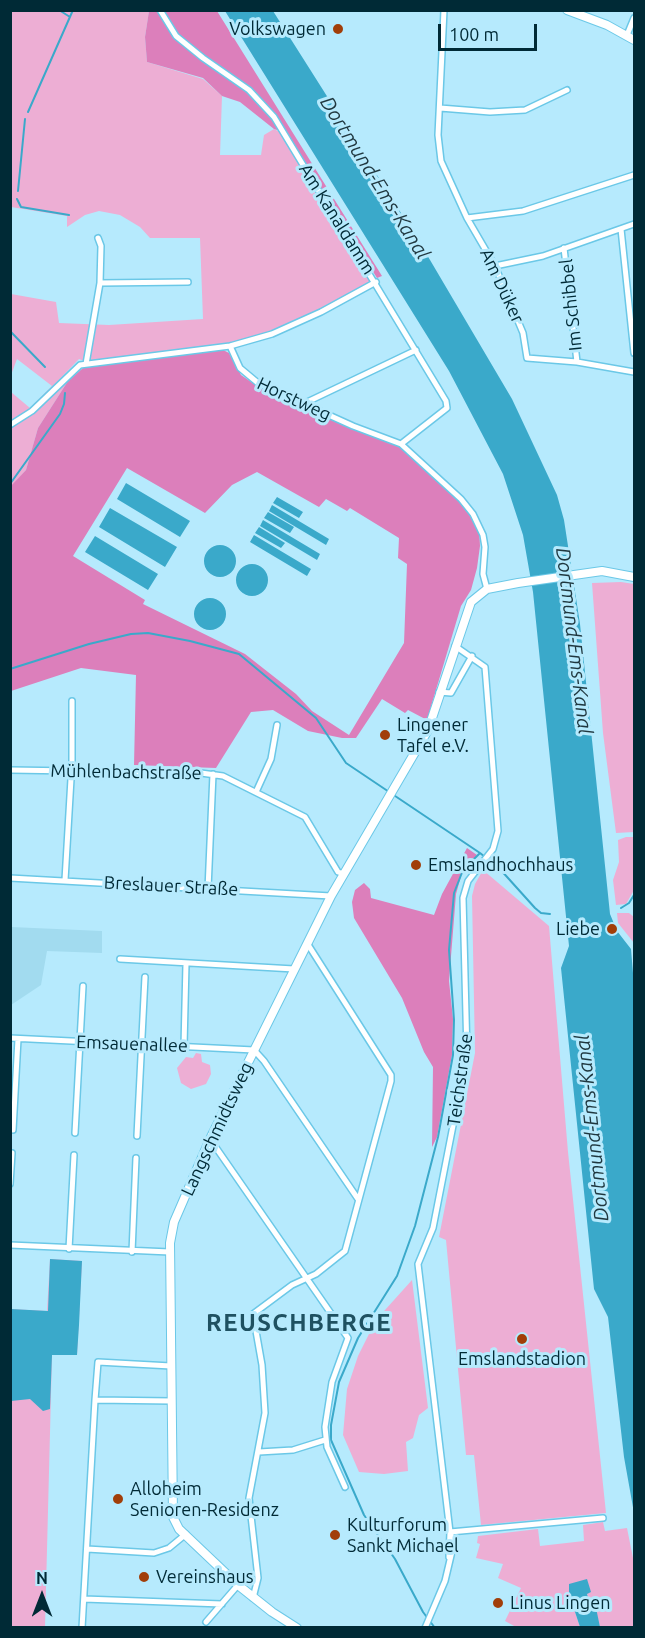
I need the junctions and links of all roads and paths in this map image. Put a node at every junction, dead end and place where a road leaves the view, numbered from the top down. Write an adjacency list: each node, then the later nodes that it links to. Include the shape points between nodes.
1 (160, 10): 17 (street, Am Kanaldamm, via 176,36 261,100)
2 (444, 10): 8 (street, Am Düker)
3 (567, 10): 5 (street)
4 (634, 18): 5 (street)
5 (627, 35): 6 (street)
6 (634, 40)
7 (567, 90): 8 (street, via 525,110)
8 (440, 108): 10 (street, Am Düker, via 441,161)
9 (634, 175): 10 (street, via 523,211)
10 (467, 218): 15 (street, Am Düker)
11 (634, 224): 12 (street)
12 (621, 229): 14 (street); 21 (street)
13 (98, 238): 18 (street)
14 (564, 248): 15 (street); 22 (street, Im Schibbel)
15 (495, 266): 22 (street, Am Düker, via 523,333 527,358)
16 (188, 282): 18 (street)
17 (376, 282): 19 (street, via 311,317); 20 (street, Am Kanaldamm)
18 (100, 283): 23 (street)
19 (230, 346): 23 (street); 25 (street, Horstweg, via 247,376)
20 (416, 350): 25 (street); 27 (street, Am Kanaldamm, via 447,408)
21 (634, 353)
22 (577, 362): 24 (street)
23 (86, 364): 26 (street, via 70,372 32,411)
24 (634, 372)
25 (304, 403): 27 (street, Horstweg)
26 (10, 425)
27 (401, 444): 29 (street, Horstweg, via 473,514 483,535)
28 (634, 577): 29 (street, via 610,571 585,573)
29 (487, 589): 30 (street, Langschmidtsweg, via 471,603)
30 (455, 646): 31 (street, Teichstraße); 32 (street, Langschmidtsweg)
31 (472, 656): 32 (street, via 451,693); 77 (street, Teichstraße, via 485,667 498,831 493,849 468,881 464,898 468,1038 463,1080 433,1228 418,1264)
32 (439, 692): 39 (street, Langschmidtsweg, via 428,730)
33 (72, 701): 36 (street)
34 (277, 725): 38 (street, via 271,759)
35 (10, 770): 36 (street, Mühlenbachstraße)
36 (70, 770): 37 (street, Mühlenbachstraße); 41 (street)
37 (213, 774): 38 (street, Mühlenbachstraße); 42 (street)
38 (256, 792): 39 (street, Mühlenbachstraße, via 305,817 338,872)
39 (344, 874): 43 (street, Langschmidtsweg)
40 (10, 878): 41 (street, Breslauer Straße)
41 (65, 880): 42 (street, Breslauer Straße)
42 (208, 888): 43 (street, Breslauer Straße)
43 (331, 896): 44 (street, Langschmidtsweg)
44 (307, 943): 47 (street, Langschmidtsweg); 64 (street, via 391,1075)
45 (120, 959): 46 (street)
46 (186, 964): 47 (street); 54 (street)
47 (294, 969): 55 (street, Langschmidtsweg)
48 (145, 977): 53 (street)
49 (83, 986): 52 (street)
50 (10, 1038): 51 (street, Emsauenallee)
51 (18, 1039): 52 (street, Emsauenallee); 56 (street)
52 (80, 1043): 53 (street, Emsauenallee); 57 (street)
53 (142, 1045): 54 (street, Emsauenallee); 58 (street)
54 (184, 1046): 55 (street, Emsauenallee)
55 (254, 1050): 59 (street, Langschmidtsweg); 64 (street)
56 (13, 1130)
57 (75, 1133)
58 (137, 1136)
59 (210, 1139): 68 (street, Langschmidtsweg, via 174,1222); 69 (street)
60 (12, 1153): 63 (street)
61 (74, 1155): 66 (street)
62 (136, 1158): 67 (street)
63 (10, 1184)
64 (358, 1200): 69 (street, via 345,1251 316,1274)
65 (10, 1245): 66 (street)
66 (69, 1249): 67 (street)
67 (132, 1252): 68 (street)
68 (170, 1252): 70 (street, Langschmidtsweg)
69 (306, 1277): 73 (street, via 348,1338 333,1382); 74 (street, via 253,1314 264,1395)
70 (171, 1365): 71 (street, via 98,1362); 72 (street, Langschmidtsweg)
71 (95, 1400): 72 (street); 79 (street)
72 (172, 1401): 78 (street, Langschmidtsweg, via 173,1517)
73 (325, 1440): 74 (street, via 293,1450); 75 (street)
74 (259, 1452): 81 (street, via 249,1498 258,1578)
75 (345, 1487)
76 (603, 1518): 77 (street)
77 (450, 1532): 85 (street, Teichstraße, via 445,1581)
78 (186, 1534): 79 (street, via 169,1548 154,1553); 80 (street, Langschmidtsweg)
79 (87, 1549): 82 (street)
80 (238, 1585): 81 (street, Langschmidtsweg); 83 (street)
81 (253, 1598): 87 (street, Langschmidtsweg)
82 (84, 1599): 83 (street); 86 (street)
83 (222, 1604): 84 (street)
84 (206, 1622)
85 (426, 1626)
86 (82, 1628)
87 (297, 1628)

